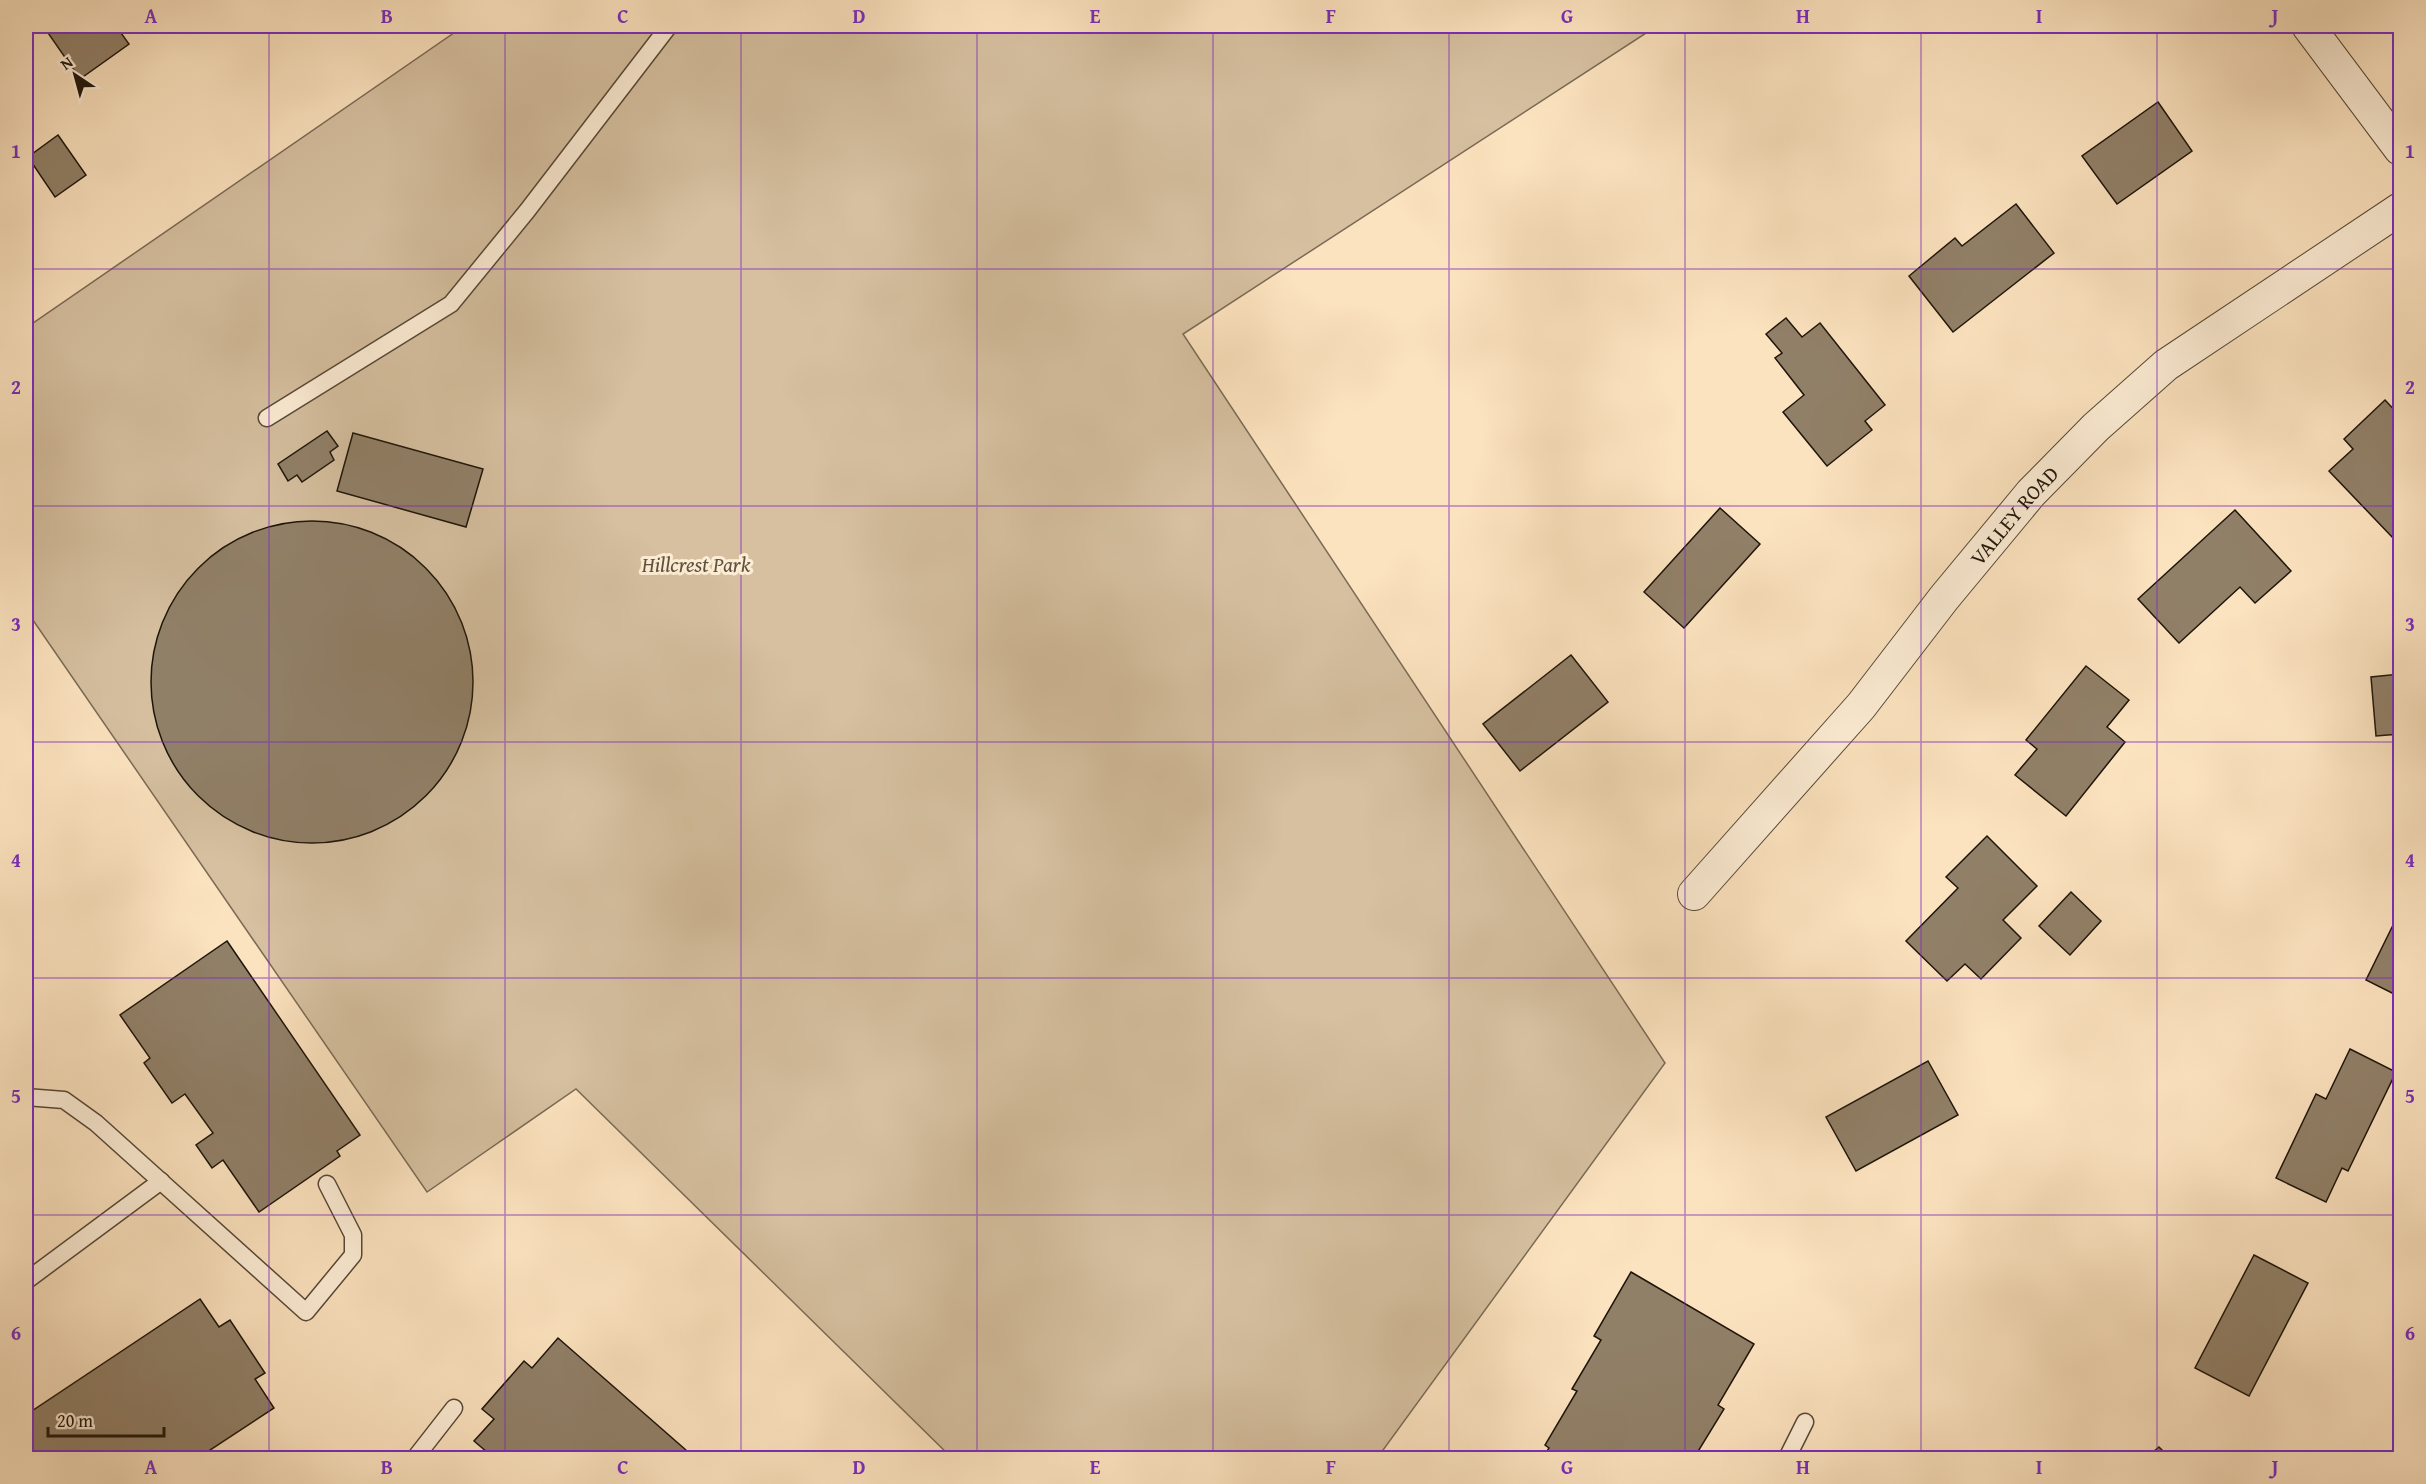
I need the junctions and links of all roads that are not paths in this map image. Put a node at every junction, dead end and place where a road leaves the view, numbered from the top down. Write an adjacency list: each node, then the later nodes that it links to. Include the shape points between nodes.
1 (669, 26): 5 (lane, via 451,304)
2 (2308, 26): 3 (street)
3 (2400, 149)
4 (2400, 209): 6 (street, VALLEY ROAD, via 2166,365 2096,428 2031,493 1861,706)
5 (267, 418)
6 (1694, 894)
7 (26, 1097): 8 (lane, via 64,1100)
8 (161, 1181): 9 (lane, via 306,1312 353,1255 353,1234); 10 (lane)
9 (327, 1184)
10 (26, 1281)
11 (454, 1408): 13 (lane)
12 (1804, 1422): 14 (lane)
13 (415, 1458)
14 (1787, 1458)

